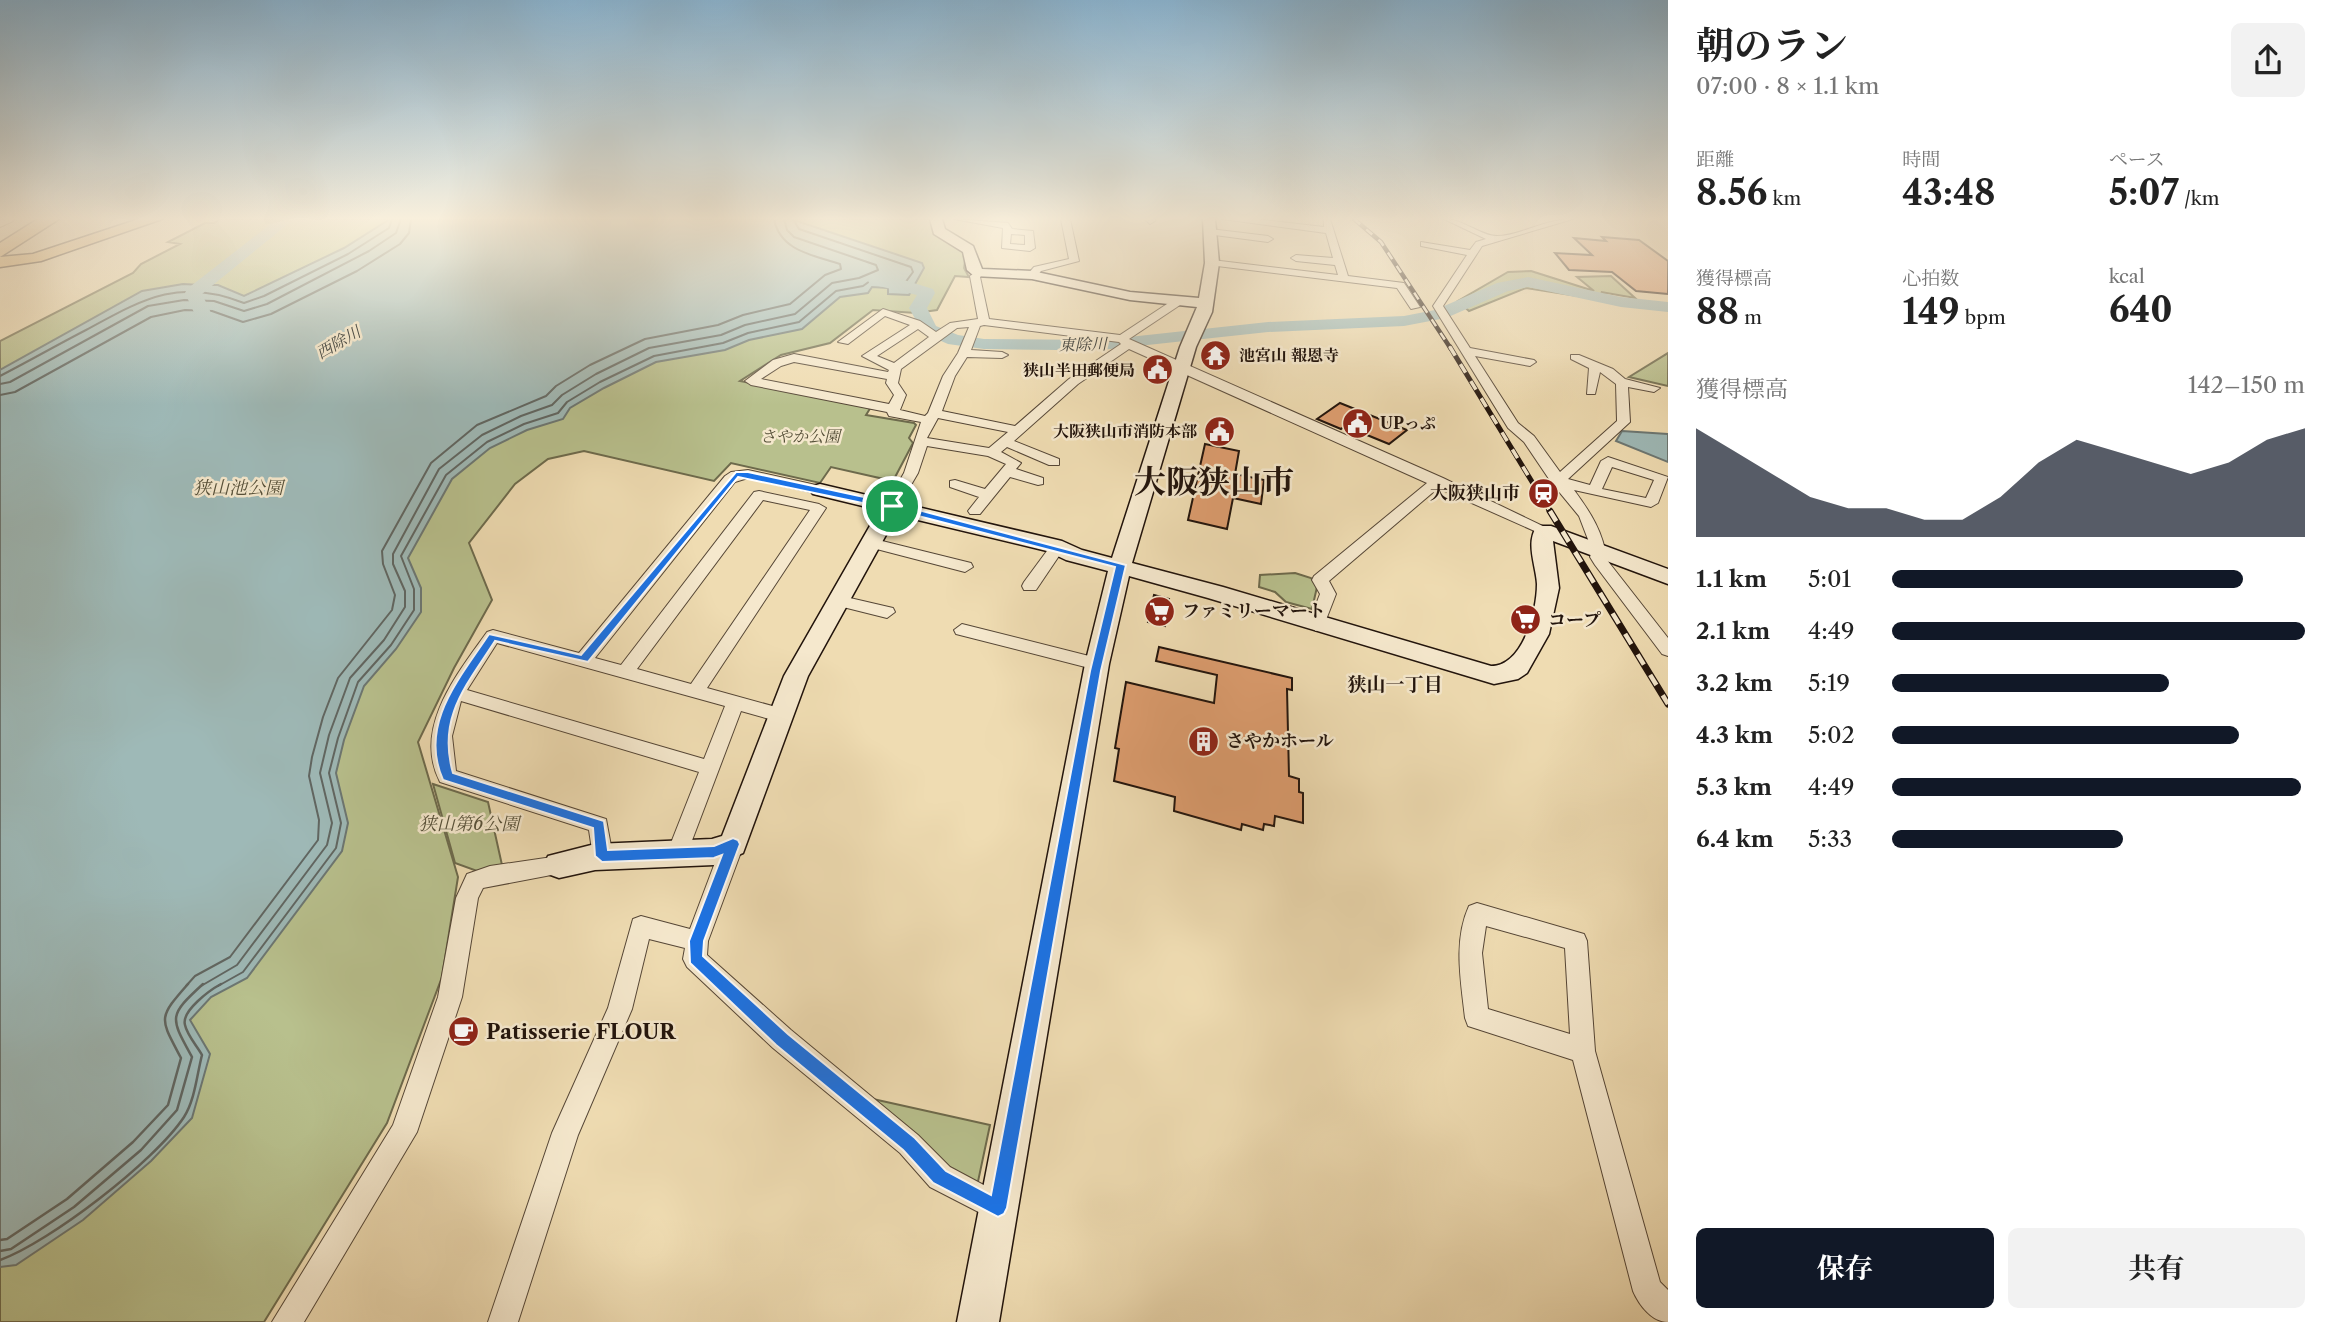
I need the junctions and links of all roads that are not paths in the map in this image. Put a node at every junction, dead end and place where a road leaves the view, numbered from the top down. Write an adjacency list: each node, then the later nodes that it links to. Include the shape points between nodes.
1 (976, 281): 9 (street)
2 (1059, 281): 6 (street)
3 (1209, 281): 7 (street)
4 (1366, 281): 8 (street, via 1400,285)
5 (1454, 281): 16 (street, via 1438,303)
6 (1175, 300): 7 (street); 13 (street)
7 (1206, 303): 15 (street)
8 (1415, 307)
9 (980, 322): 11 (street, via 962,323); 13 (street); 14 (street)
10 (918, 324): 11 (street); 12 (street, via 883,312); 21 (street, via 868,356)
11 (938, 336): 21 (street)
12 (844, 342)
13 (1125, 343): 15 (street); 27 (street)
14 (967, 345): 17 (street); 26 (street)
15 (1189, 347): 35 (street); 46 (street)
16 (1467, 351): 19 (street); 33 (street, via 1513,425 1529,439)
17 (1004, 355)
18 (1575, 356): 20 (street)
19 (1530, 362)
20 (1595, 366): 22 (street); 24 (street)
21 (894, 372): 25 (street, via 892,383 900,395); 25 (street, via 794,358 777,363 751,382)
22 (1622, 382): 23 (street); 33 (street, via 1624,422)
23 (1654, 388)
24 (1591, 391)
25 (893, 409): 26 (street, via 894,414)
26 (931, 417): 27 (street); 28 (street)
27 (1016, 430): 29 (street)
28 (922, 441): 30 (street); 40 (street)
29 (1004, 441): 30 (street); 31 (street)
30 (992, 453): 32 (street, via 1014,463)
31 (1055, 461)
32 (1007, 471): 34 (street); 39 (street)
33 (1557, 480): 38 (street); 45 (street, via 1586,516)
34 (1038, 481)
35 (1438, 481): 42 (street); 52 (street, via 1320,580 1328,594)
36 (955, 484): 39 (street)
37 (820, 490): 40 (street); 55 (street, via 748,474 730,479)
38 (1594, 491)
39 (988, 495): 41 (street)
40 (892, 506): 43 (street); 44 (street)
41 (975, 511)
42 (1544, 530): 45 (street); 52 (street, via 1540,546 1546,564 1547,602 1539,629 1511,673 1476,672)
43 (870, 543): 47 (street); 50 (street)
44 (1056, 547): 46 (street); 49 (street)
45 (1600, 550): 48 (street); 54 (street, via 1601,562)
46 (1121, 565): 52 (street); 56 (street)
47 (965, 566)
48 (1668, 577)
49 (1030, 586)
50 (837, 600): 51 (street); 61 (street)
51 (887, 612)
52 (1317, 625)
53 (962, 630): 56 (street)
54 (1668, 650)
55 (584, 659): 57 (street); 59 (street, via 493,636)
56 (1097, 664): 69 (street)
57 (625, 672): 58 (street); 58 (street, via 759,495 819,508)
58 (695, 692): 60 (street)
59 (455, 693): 62 (street); 65 (street, via 441,740 447,776 599,825)
60 (735, 703): 61 (street); 62 (street)
61 (780, 715): 63 (street)
62 (710, 768): 64 (street)
63 (733, 844): 64 (street, via 714,852); 67 (street)
64 (678, 853): 65 (street)
65 (602, 856): 66 (street)
66 (559, 865): 71 (street, via 475,881 467,898 450,997 404,1132)
67 (697, 941): 69 (street, via 695,958 782,1039 909,1144 940,1177); 72 (street, via 641,926 620,1009 565,1133)
68 (1583, 1051): 68 (street, via 1576,942 1477,913 1470,953 1477,1018); 70 (street, via 1648,1291)
69 (998, 1208): 73 (street)
70 (1668, 1310)
71 (287, 1322)
72 (503, 1322)
73 (978, 1322)

